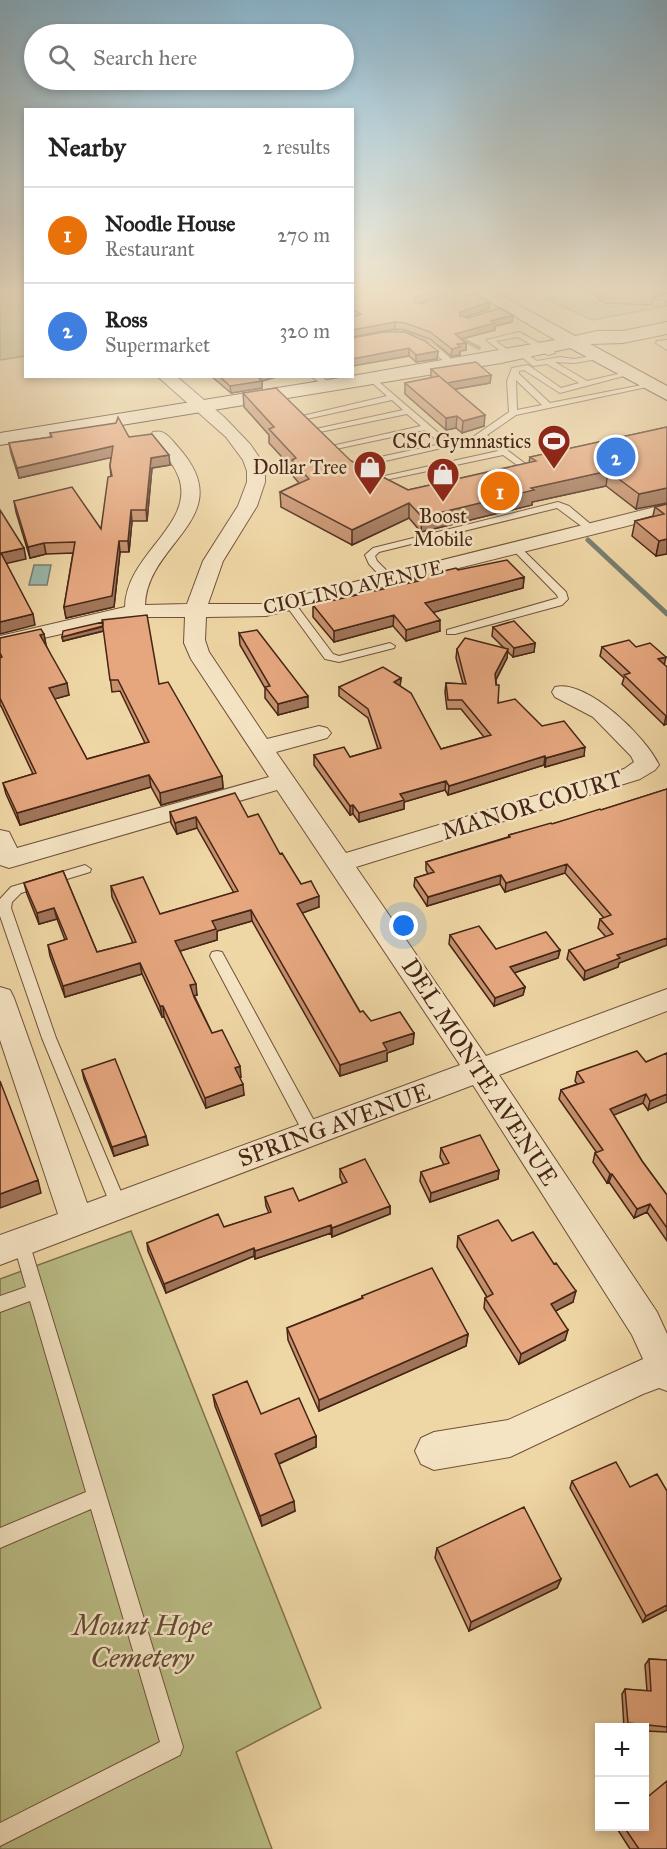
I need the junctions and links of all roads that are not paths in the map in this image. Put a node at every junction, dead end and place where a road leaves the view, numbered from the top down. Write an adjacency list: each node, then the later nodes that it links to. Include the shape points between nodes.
1 (382, 376): 12 (main road)
2 (514, 376): 22 (lane)
3 (516, 376): 20 (lane)
4 (538, 376): 16 (lane, via 560,392)
5 (580, 376): 16 (lane)
6 (589, 376): 16 (lane)
7 (604, 376): 13 (lane)
8 (618, 376): 13 (lane)
9 (643, 376): 15 (main road)
10 (644, 376): 15 (main road)
11 (167, 378): 18 (street, DEL MONTE AVENUE)
12 (372, 378): 14 (main road); 17 (lane)
13 (607, 379): 16 (lane)
14 (321, 381): 19 (main road)
15 (663, 381): 20 (lane)
16 (590, 383)
17 (393, 397): 19 (lane); 21 (lane)
18 (202, 406): 19 (main road); 27 (main road); 39 (street, DEL MONTE AVENUE, via 248,451 256,471 247,506 213,561)
19 (291, 406): 24 (lane)
20 (548, 406): 22 (lane)
21 (410, 411): 23 (lane); 24 (lane)
22 (513, 413): 25 (lane)
23 (428, 427): 28 (lane); 30 (lane)
24 (315, 430): 30 (lane)
25 (481, 435): 28 (lane); 29 (lane)
26 (159, 436): 38 (street, via 180,461 192,499 188,514 141,577 135,591)
27 (0, 439)
28 (447, 445): 30 (lane)
29 (505, 452): 30 (lane); 31 (lane, via 528,464)
30 (351, 466): 32 (lane)
31 (502, 474)
32 (394, 490)
33 (667, 510): 34 (street, CIOLINO AVENUE)
34 (591, 529): 35 (street, CIOLINO AVENUE); 36 (lane, via 558,505 376,550 370,555 372,562)
35 (516, 548): 36 (street, CIOLINO AVENUE); 40 (lane, via 563,599)
36 (389, 579): 37 (street, CIOLINO AVENUE)
37 (290, 604): 39 (street, CIOLINO AVENUE, via 251,612); 42 (lane, via 329,657 339,659)
38 (135, 610): 39 (street, CIOLINO AVENUE); 41 (street, CIOLINO AVENUE)
39 (196, 610): 45 (street, DEL MONTE AVENUE, via 194,644)
40 (451, 632)
41 (0, 642)
42 (390, 646)
43 (563, 692): 48 (street, MANOR COURT, via 601,712 642,753 646,765 632,774)
44 (319, 734): 45 (street)
45 (262, 748): 46 (street, DEL MONTE AVENUE)
46 (284, 780): 47 (street, via 9,859); 48 (street, DEL MONTE AVENUE)
47 (0, 838)
48 (341, 863): 53 (street, DEL MONTE AVENUE)
49 (85, 869): 55 (lane, via 16,890 4,908 49,1038)
50 (217, 956): 54 (lane)
51 (0, 998): 56 (street)
52 (667, 1000): 53 (street, SPRING AVENUE)
53 (480, 1071): 54 (street, SPRING AVENUE); 60 (street, DEL MONTE AVENUE, via 645,1324)
54 (312, 1133): 55 (street, SPRING AVENUE)
55 (119, 1206): 56 (street, SPRING AVENUE)
56 (76, 1221): 57 (street, SPRING AVENUE)
57 (11, 1246): 58 (lane)
58 (36, 1291): 59 (lane); 62 (lane)
59 (0, 1304)
60 (666, 1370): 61 (street, via 635,1379 510,1438)
61 (434, 1451)
62 (98, 1497): 63 (lane); 64 (lane, via 172,1747)
63 (0, 1538)
64 (0, 1835)

